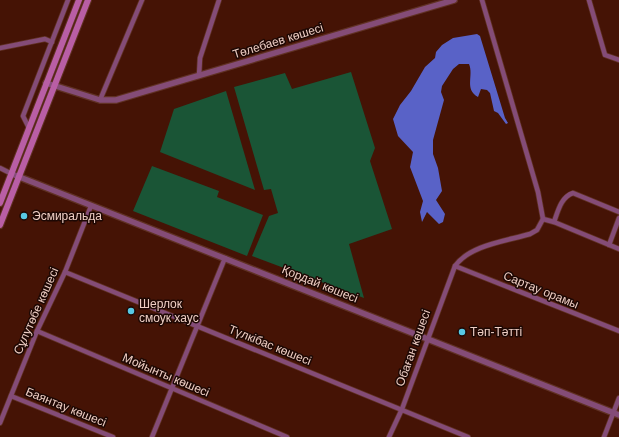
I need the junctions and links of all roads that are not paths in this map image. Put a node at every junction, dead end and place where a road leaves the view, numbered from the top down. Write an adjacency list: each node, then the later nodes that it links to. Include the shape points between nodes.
1 (68, 0): 10 (street)
2 (79, 0): 14 (main road)
3 (88, 0): 15 (main road)
4 (142, 0): 16 (street)
5 (219, 0): 13 (street, via 200,58)
6 (454, 0): 9 (street, Төлебаев көшесі)
7 (482, 0): 25 (street, via 538,192)
8 (589, 0): 12 (street, via 605,55)
9 (444, 1): 13 (street, Төлебаев көшесі)
10 (52, 42): 11 (street, via 45,39); 17 (street, via 23,116)
11 (0, 48)
12 (619, 60)
13 (199, 76): 16 (street, Төлебаев көшесі, via 131,97)
14 (46, 84): 15 (street, Төлебаев көшесі); 17 (main road)
15 (55, 86): 16 (street, Төлебаев көшесі); 20 (main road)
16 (100, 100)
17 (29, 128): 19 (main road)
18 (0, 168): 19 (street)
19 (12, 174): 20 (street, Қордай көшесі); 21 (main road)
20 (19, 177): 22 (street, Қордай көшесі); 27 (main road)
21 (0, 203)
22 (91, 206): 30 (street, Қордай көшесі); 32 (street, Сұлутөбе көшесі)
23 (619, 212): 26 (street, via 573,193 563,200)
24 (619, 218): 28 (street)
25 (543, 219): 26 (street); 31 (street, via 537,230 530,234 474,251 461,258)
26 (554, 222): 28 (street)
27 (0, 225)
28 (609, 244): 29 (street)
29 (619, 249)
30 (225, 258): 33 (street); 36 (street, Қордай көшесі)
31 (455, 266): 35 (street, Сартау орамы); 36 (street, Обаған көшесі)
32 (65, 272): 33 (street, Түлкібас көшесі); 34 (street, Сұлутөбе көшесі)
33 (198, 326): 37 (street); 40 (street, Түлкібас көшесі)
34 (37, 331): 37 (street, Мойынты көшесі); 38 (street, Сұлутөбе көшесі)
35 (619, 331)
36 (427, 338): 40 (street, Обаған көшесі); 41 (street, Қордай көшесі)
37 (171, 388): 44 (street); 45 (street, Мойынты көшесі)
38 (11, 396): 42 (street, Сұлутөбе көшесі); 43 (street, Баянтау көшесі)
39 (619, 398): 41 (street)
40 (402, 409): 46 (street, Обаған көшесі); 47 (street, Түлкібас көшесі)
41 (616, 414): 48 (street)
42 (0, 423)
43 (113, 437)
44 (152, 437)
45 (287, 437)
46 (389, 437)
47 (468, 437)
48 (604, 437)

